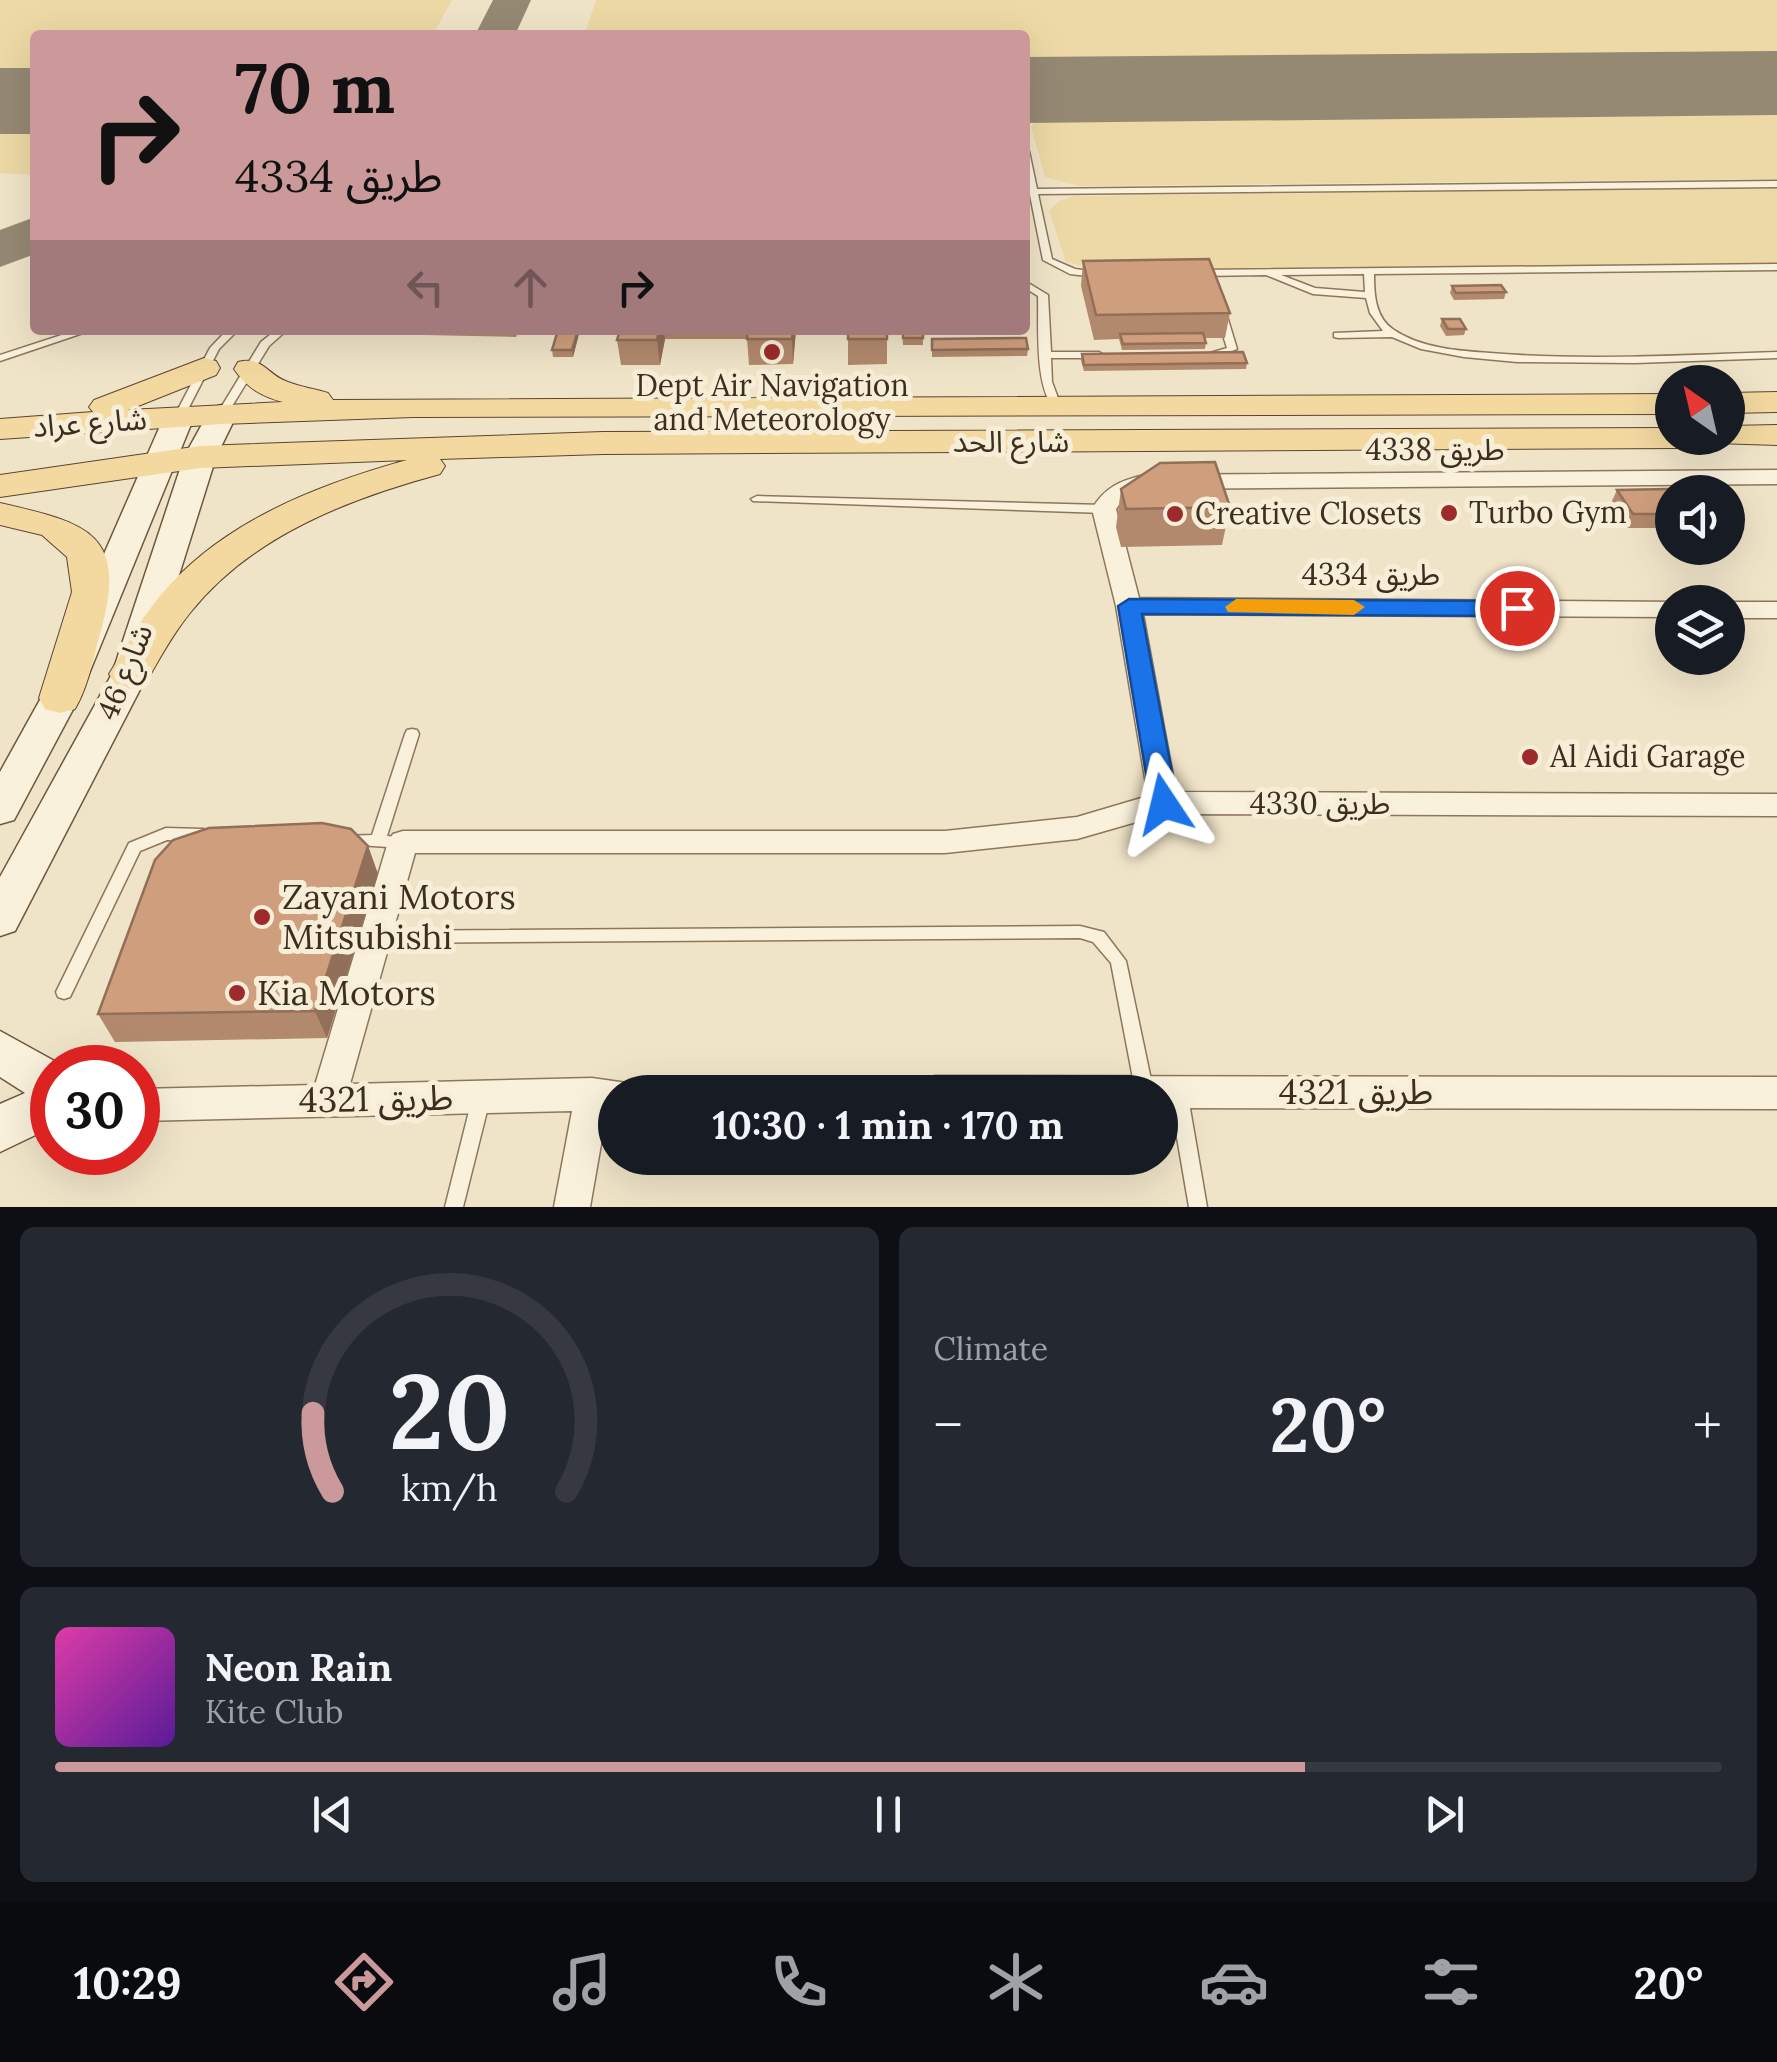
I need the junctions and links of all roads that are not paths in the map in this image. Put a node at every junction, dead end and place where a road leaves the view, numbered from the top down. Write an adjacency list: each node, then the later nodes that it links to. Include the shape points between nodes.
1 (1777, 184): 2 (lane)
2 (1030, 192)
3 (1030, 196): 8 (lane, via 1048,260 1072,272)
4 (1777, 267): 5 (lane)
5 (1369, 271): 6 (lane); 10 (lane)
6 (1268, 272): 7 (lane); 10 (lane, via 1313,291)
7 (1194, 273)
8 (1102, 274)
9 (1030, 287): 18 (lane, via 1044,294)
10 (1369, 295): 12 (lane, via 1375,316)
11 (1220, 308): 20 (lane, via 1232,349)
12 (1392, 334): 16 (lane); 17 (lane, via 1487,358)
13 (71, 335): 21 (lane)
14 (228, 335): 22 (lane)
15 (276, 335): 23 (lane)
16 (1338, 335)
17 (1777, 354)
18 (1047, 355): 19 (lane); 27 (lane)
19 (1104, 355)
20 (1200, 355)
21 (0, 358)
22 (204, 368): 30 (lane); 31 (main road, via 118,404)
23 (250, 369): 28 (main road, via 283,393); 29 (lane)
24 (1777, 402): 25 (main road)
25 (1745, 403)
26 (1655, 404): 27 (main road, شارع الحد)
27 (1056, 406): 28 (main road, شارع الحد)
28 (359, 408): 29 (main road, شارع الحد)
29 (222, 414): 30 (main road, شارع الحد); 36 (main road, شارع 46)
30 (179, 416): 31 (main road, شارع عراد); 37 (main road, شارع 46)
31 (17, 428)
32 (1777, 435): 33 (main road)
33 (1745, 436)
34 (1655, 438): 35 (main road, شارع الحد)
35 (603, 444): 36 (main road, شارع الحد); 47 (main road, via 463,457 302,508 227,554 178,600)
36 (200, 457): 37 (main road, شارع الحد); 47 (main road, شارع 46)
37 (160, 462): 39 (main road, شارع عراد); 48 (main road, شارع 46)
38 (1777, 477): 41 (street, طريق 4338, via 1144,482 1120,489)
39 (0, 486)
40 (757, 499): 41 (lane)
41 (1104, 508): 43 (street)
42 (0, 514): 48 (main road, via 55,527 86,553 92,592)
43 (1129, 606): 44 (street, طريق 4334); 50 (street)
44 (1655, 609)
45 (1745, 610): 46 (street)
46 (1777, 610)
47 (130, 674): 56 (main road, شارع 46)
48 (60, 698): 52 (main road, شارع 46)
49 (412, 734): 55 (lane)
50 (1164, 804): 51 (street, طريق 4330); 55 (street, طريق 4330, via 1077,828 963,841)
51 (1777, 805)
52 (0, 808)
53 (224, 836): 58 (lane, via 166,834 134,847)
54 (340, 840): 55 (lane)
55 (391, 841): 57 (street)
56 (0, 918)
57 (375, 936): 60 (lane, via 1080,932 1098,937 1118,961); 65 (street)
58 (64, 992)
59 (0, 1052): 67 (main road)
60 (1156, 1075)
61 (1178, 1092): 62 (street, طريق 4321)
62 (1777, 1093)
63 (598, 1094): 64 (street, طريق 4321)
64 (481, 1097): 65 (street, طريق 4321); 70 (lane)
65 (328, 1100): 66 (street, طريق 4321)
66 (160, 1104)
67 (28, 1110)
68 (598, 1115): 71 (street)
69 (1178, 1143): 72 (lane)
70 (454, 1207)
71 (572, 1207)
72 (1198, 1207)

